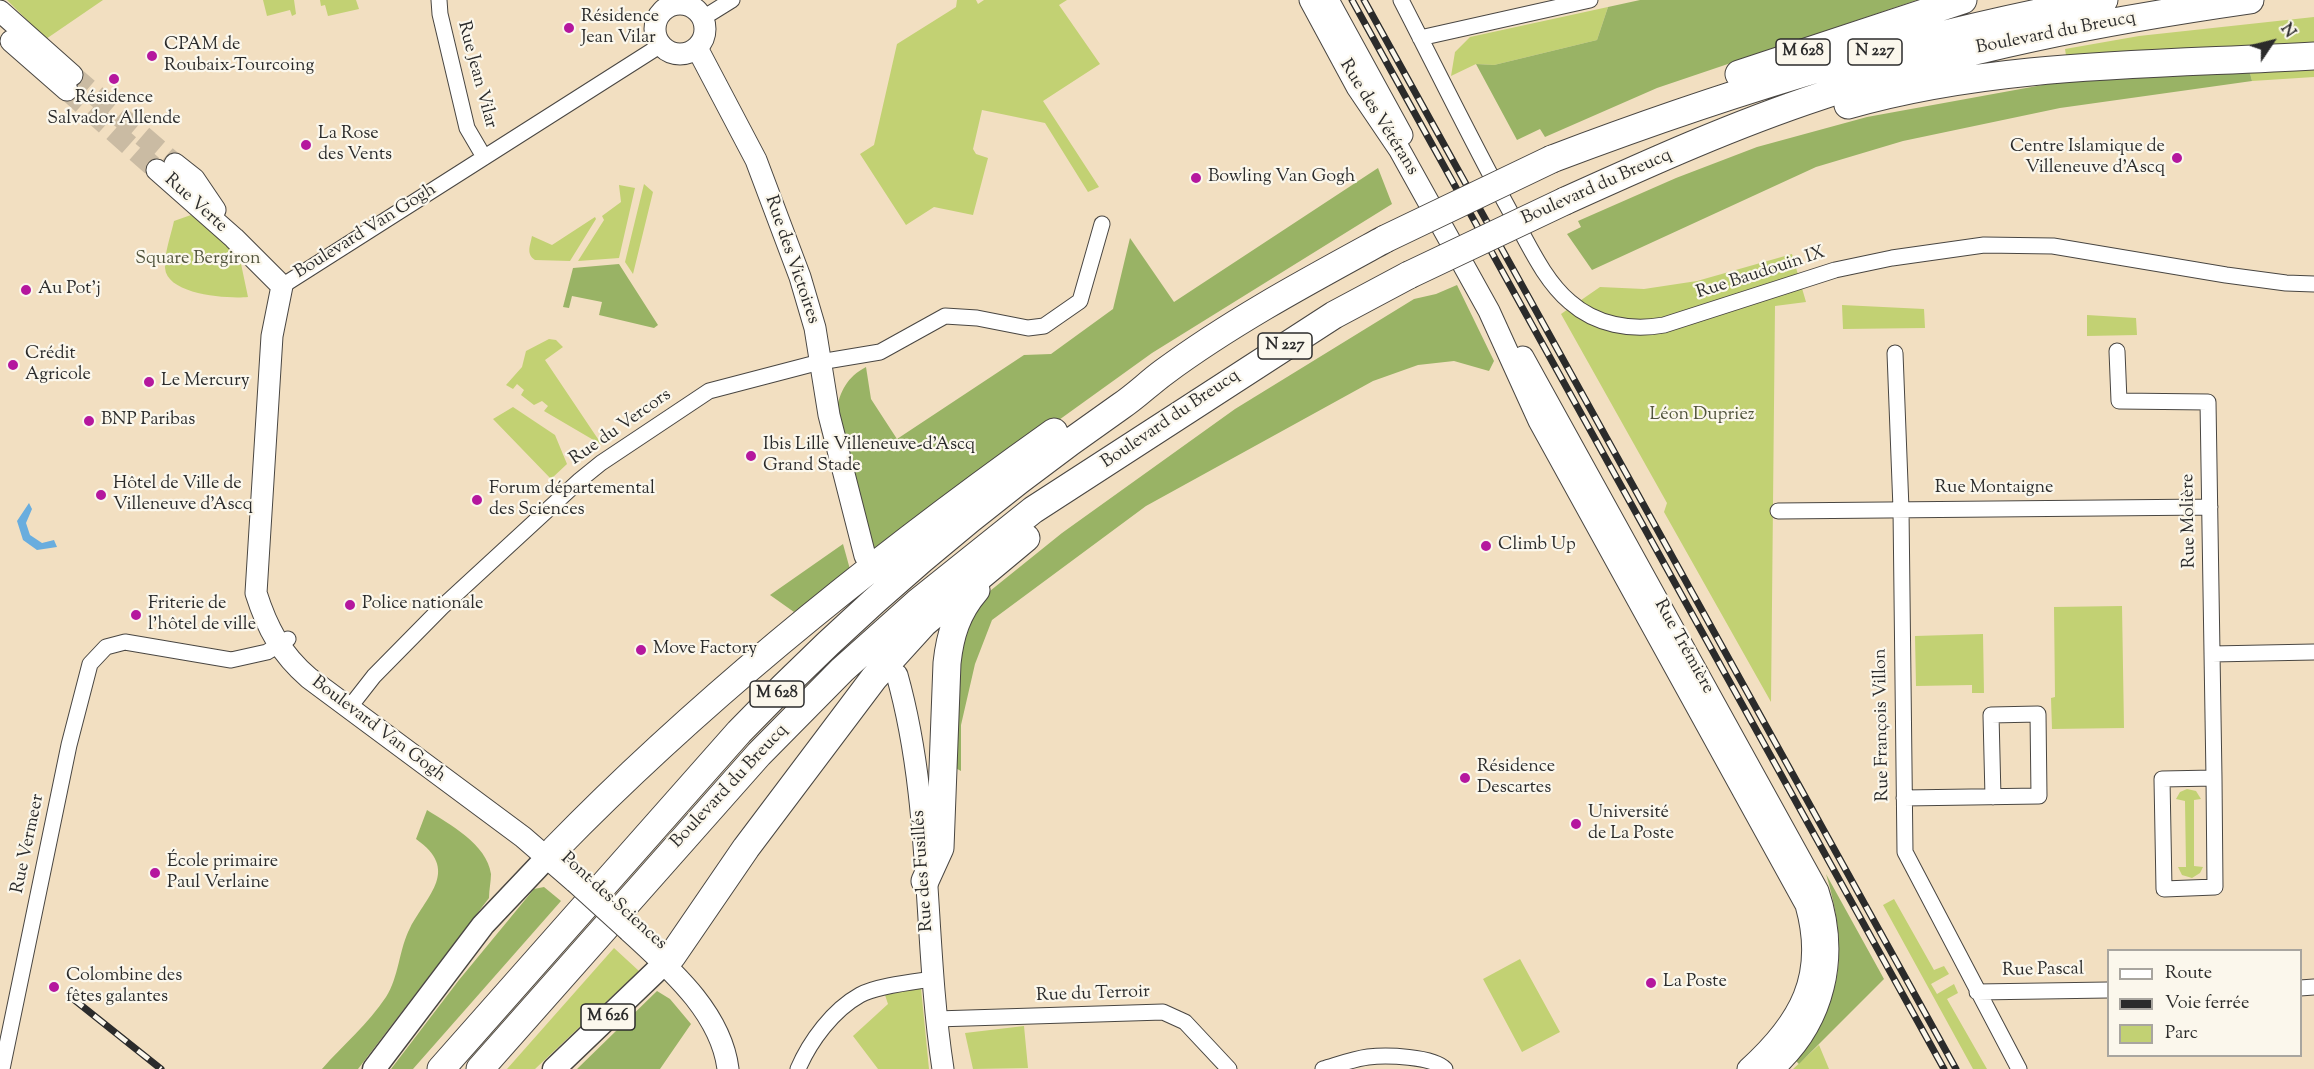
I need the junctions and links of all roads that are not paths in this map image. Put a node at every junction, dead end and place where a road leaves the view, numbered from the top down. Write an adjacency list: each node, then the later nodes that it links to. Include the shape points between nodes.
1 (439, 0): 21 (street, Rue Jean Vilar, via 467,128)
2 (732, 0): 13 (street)
3 (1310, 0): 24 (street, Rue des Vétérans, via 1357,87)
4 (1328, 0): 24 (street, Rue des Vétérans)
5 (1401, 0): 15 (street, Rue Baudouin IX)
6 (1590, 0): 11 (street)
7 (1963, 0): 19 (highway, M 628, via 1683,95)
8 (2104, 0): 19 (highway, Boulevard du Breucq / N 227, via 1876,52)
9 (2250, 0): 20 (highway, Boulevard du Breucq / N 227, via 2073,29 1969,52 1821,96)
10 (665, 3): 13 (street, via 690,5); 16 (street, via 656,22)
11 (1544, 5): 15 (street)
12 (0, 11): 14 (street, via 69,82)
13 (703, 18): 17 (street, via 705,34)
14 (0, 30)
15 (1420, 38): 25 (street, Rue Baudouin IX, via 1478,153 1549,279 1571,304 1616,326 1664,326 1825,273 1892,258 1984,245 2053,246 2226,275)
16 (661, 45): 17 (street, via 679,54); 21 (street, Boulevard Van Gogh)
17 (697, 48): 29 (street, Rue des Victoires, via 756,160 808,303)
18 (2314, 56): 20 (highway, via 2034,71 1961,81 1870,99)
19 (1651, 121): 30 (highway, Boulevard du Breucq / N 227, bridge, via 1551,159 1385,240 1239,322)
20 (1670, 155): 31 (highway, Boulevard du Breucq / N 227, bridge, via 1409,275 1325,321)
21 (484, 157): 26 (street, Boulevard Van Gogh)
22 (166, 167): 26 (street, Rue Verte, via 194,179 234,238)
23 (1102, 224): 29 (street, Rue du Vercors, via 1080,301 1044,326 1028,328 954,315 938,319 880,352)
24 (1450, 232): 63 (street, Rue Trémière, via 1539,421 1806,905 1813,941 1809,986 1787,1029); 64 (street, Rue Trémière, via 1818,891 1828,930 1824,990 1810,1026)
25 (2314, 284)
26 (282, 286): 37 (street, Boulevard Van Gogh, via 272,336 258,570)
27 (2117, 351): 32 (street, Rue Molière, via 2120,401 2208,402)
28 (1895, 353): 33 (street, Rue François Villon)
29 (820, 362): 36 (street, Rue des Victoires, via 829,415); 41 (street, Rue du Vercors, via 709,391 601,463 457,593 374,675)
30 (1163, 372): 45 (highway, via 1069,422 925,527 774,648 674,735); 54 (highway, Boulevard du Breucq / M 628, via 940,545 791,680 668,811)
31 (1109, 462): 35 (highway); 55 (highway, Boulevard du Breucq / M 628, via 1033,510 974,555 803,708 674,846)
32 (2210, 507): 33 (street, Rue Montaigne); 39 (street, Rue Molière)
33 (1901, 509): 34 (street, Rue Montaigne); 44 (street, Rue François Villon)
34 (1778, 511)
35 (1026, 538): 46 (highway, via 968,601 951,636 940,848); 47 (highway, via 924,623 874,678)
36 (865, 556)
37 (283, 642): 41 (street, Boulevard Van Gogh); 52 (street, Rue Vermeer, via 259,655 231,660 125,642 106,647 90,664 69,745)
38 (2314, 652): 39 (street)
39 (2212, 654): 42 (street, Rue Molière)
40 (897, 675): 46 (street, Rue des Fusillés, via 914,748)
41 (352, 704): 45 (street, Boulevard Van Gogh, via 436,755)
42 (2214, 778): 42 (street, Rue Molière, via 2163,779 2164,889 2215,888)
43 (1993, 797): 43 (street, via 2039,796 2038,714 1991,714); 44 (street)
44 (1904, 798): 50 (street, Rue François Villon, via 1907,860)
45 (550, 853): 47 (street, Pont des Sciences); 53 (main road, via 483,925)
46 (925, 881): 48 (street, Rue des Fusillés)
47 (667, 960): 56 (main road, M 626); 57 (street, Pont des Sciences, via 713,1025)
48 (932, 979): 51 (street, Rue des Fusillés); 58 (street, via 862,994 848,1003 816,1037)
49 (2107, 990): 50 (street, Rue Pascal)
50 (1977, 992): 65 (street, Rue François Villon)
51 (936, 1019): 59 (street, Rue des Fusillés); 60 (street, Rue du Terroir, via 1163,1012 1185,1022)
52 (2, 1069)
53 (374, 1069)
54 (441, 1069)
55 (480, 1069)
56 (554, 1069)
57 (728, 1069)
58 (798, 1069)
59 (943, 1069)
60 (1229, 1069)
61 (1323, 1069): 62 (street, via 1379,1056 1432,1061)
62 (1445, 1069)
63 (1748, 1069)
64 (1773, 1069)
65 (2019, 1069)

